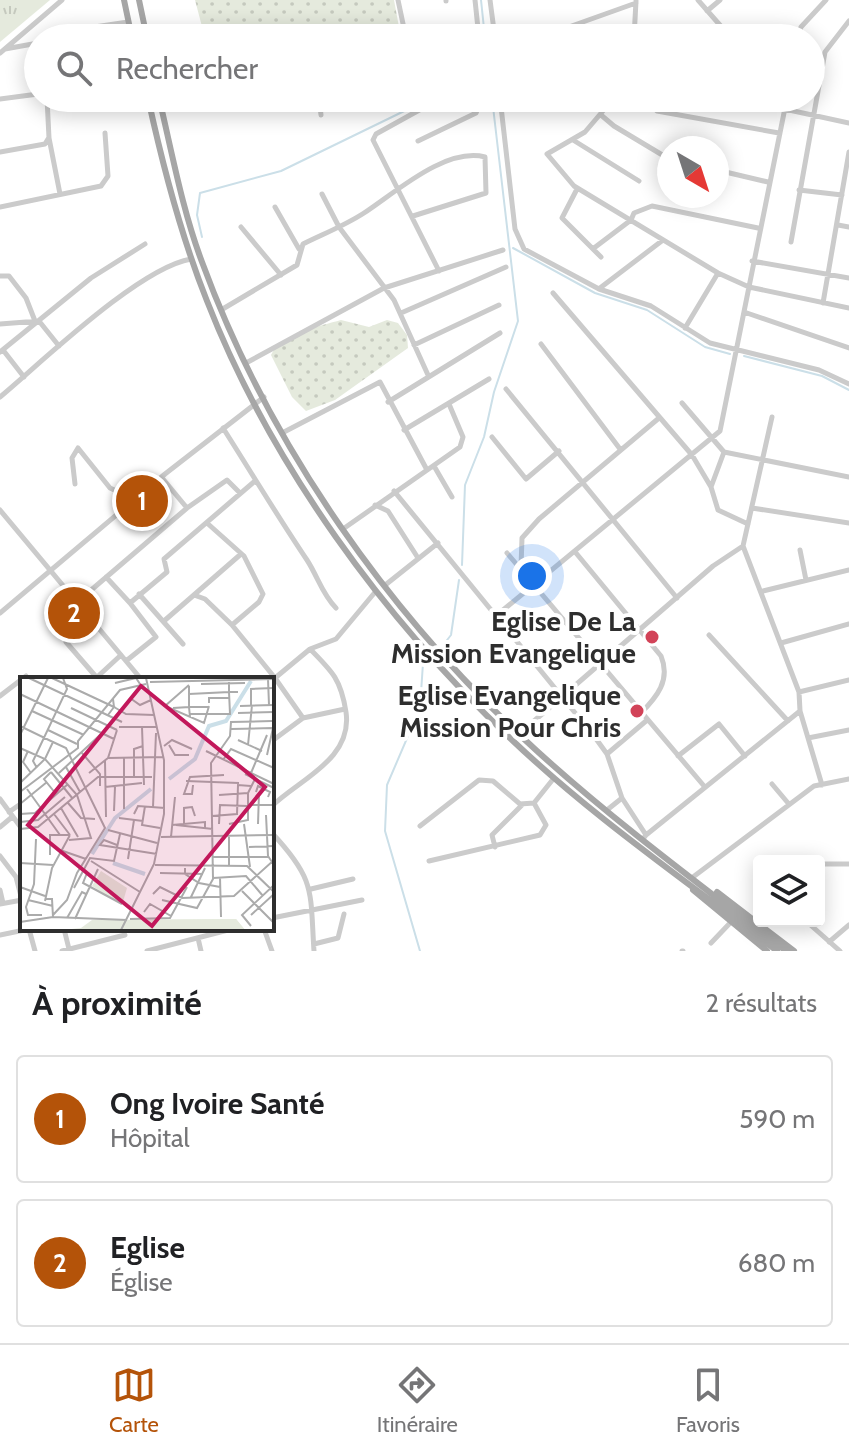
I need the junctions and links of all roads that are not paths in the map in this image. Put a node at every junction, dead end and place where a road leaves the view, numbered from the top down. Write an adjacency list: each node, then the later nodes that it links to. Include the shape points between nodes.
1 (62, 0): 14 (street)
2 (124, 0): 13 (main road)
3 (139, 0): 16 (main road)
4 (398, 0): 17 (street)
5 (475, 0): 18 (street)
6 (490, 0): 19 (street)
7 (698, 0): 11 (street)
8 (720, 0): 11 (street)
9 (826, 0): 23 (street)
10 (636, 2): 20 (street); 21 (street)
11 (707, 11): 22 (street)
12 (849, 21): 27 (street)
13 (128, 22): 15 (street)
14 (34, 24)
15 (115, 24)
16 (144, 24)
17 (403, 24)
18 (478, 24)
19 (493, 24)
20 (576, 24)
21 (635, 24)
22 (719, 24)
23 (804, 24)
24 (24, 32): 26 (street)
25 (24, 46): 26 (street)
26 (2, 51)
27 (825, 52)
28 (24, 96): 29 (street)
29 (0, 99)
30 (48, 112): 47 (street)
31 (152, 112): 78 (main road)
32 (164, 112): 94 (main road, via 197,246)
33 (321, 112): 42 (street)
34 (416, 112): 56 (street, via 373,140)
35 (476, 112): 49 (street)
36 (502, 112): 89 (street, via 520,245)
37 (603, 112): 43 (street)
38 (663, 112): 46 (street)
39 (784, 112): 46 (street)
40 (802, 112): 41 (street)
41 (811, 114): 44 (street); 58 (street)
42 (321, 115)
43 (601, 115): 48 (street); 50 (street)
44 (849, 123)
45 (105, 133): 59 (street, via 107,181 82,193)
46 (779, 133): 55 (street)
47 (49, 138): 51 (street, via 45,144); 59 (street)
48 (573, 140): 54 (street); 57 (street, via 547,155)
49 (418, 141)
50 (657, 151)
51 (0, 152)
52 (849, 152): 61 (street)
53 (729, 173): 55 (street)
54 (639, 181)
55 (768, 182): 70 (street)
56 (397, 189): 64 (street); 64 (street, via 461,157 485,157 486,193); 68 (street)
57 (577, 189): 65 (street); 74 (street, via 562,218)
58 (799, 190): 61 (street); 72 (street)
59 (60, 194): 62 (street)
60 (322, 194): 68 (street)
61 (842, 195): 66 (street)
62 (0, 207)
63 (275, 207): 75 (street)
64 (413, 216): 81 (street)
65 (631, 220): 70 (street, via 634,213 652,206); 71 (street); 74 (street)
66 (838, 225): 69 (street); 83 (street)
67 (241, 227): 84 (street)
68 (339, 227): 75 (street); 88 (street)
69 (849, 227)
70 (758, 228): 79 (street)
71 (663, 240): 82 (street); 89 (street)
72 (791, 242)
73 (145, 244): 97 (street)
74 (594, 248): 77 (street)
75 (299, 249): 84 (street, via 299,263)
76 (503, 250): 81 (street)
77 (601, 257)
78 (191, 259): 103 (street, via 155,273); 115 (main road)
79 (752, 261): 83 (street); 87 (street)
80 (506, 267): 96 (street)
81 (439, 271): 88 (street)
82 (718, 273): 87 (street); 99 (street)
83 (829, 273): 86 (street); 91 (street)
84 (281, 275): 94 (street)
85 (0, 276): 97 (street, via 9,276 16,284)
86 (849, 278)
87 (749, 287): 91 (street); 95 (street)
88 (384, 288): 96 (street); 107 (street)
89 (599, 289): 99 (street, via 651,306)
90 (553, 293): 120 (street)
91 (823, 303): 93 (street)
92 (499, 305): 102 (street)
93 (849, 308)
94 (221, 310): 107 (main road)
95 (744, 312): 104 (street); 105 (street)
96 (401, 313): 102 (street)
97 (37, 321): 98 (street); 103 (street); 106 (street)
98 (0, 324)
99 (685, 328): 105 (street, via 710,343)
100 (500, 333): 108 (street)
101 (541, 344): 126 (street)
102 (414, 345): 108 (street)
103 (59, 346): 109 (street)
104 (849, 348)
105 (737, 349): 111 (street, via 819,370); 125 (street, via 720,431)
106 (1, 351): 109 (street)
107 (246, 363): 114 (main road)
108 (428, 375): 116 (street)
109 (24, 377): 113 (street)
110 (489, 379): 118 (street)
111 (849, 384)
112 (506, 389): 127 (street)
113 (0, 397)
114 (264, 397): 115 (street); 123 (main road)
115 (255, 402): 121 (street); 166 (main road, via 307,492)
116 (388, 402): 122 (street); 123 (street, via 380,382 371,383)
117 (682, 403): 125 (street)
118 (449, 404): 122 (street); 131 (street, via 463,442)
119 (772, 417): 130 (street)
120 (659, 418): 126 (street); 129 (street)
121 (223, 428): 134 (street); 135 (street)
122 (404, 430): 132 (street)
123 (284, 432): 151 (main road)
124 (492, 437): 127 (street, via 526,479)
125 (711, 440): 128 (street); 129 (street)
126 (620, 450): 136 (street)
127 (559, 451): 136 (street)
128 (724, 452): 130 (street); 138 (street)
129 (692, 455): 138 (street); 147 (street)
130 (763, 460): 133 (street); 145 (street)
131 (434, 466): 132 (street); 141 (street)
132 (427, 470): 139 (street)
133 (849, 477)
134 (163, 479): 142 (street); 144 (street)
135 (255, 481): 140 (street); 173 (street)
136 (584, 482): 147 (street); 159 (street, via 522,538)
137 (75, 484): 142 (street, via 72,458 78,448 114,492)
138 (711, 487): 150 (street, via 718,510)
139 (394, 491): 143 (street); 152 (street)
140 (240, 493): 144 (street, via 227,480); 148 (street)
141 (452, 497)
142 (137, 500): 161 (street)
143 (374, 505): 151 (street); 158 (street, via 388,511)
144 (187, 508): 162 (street)
145 (752, 508): 149 (street); 150 (street)
146 (0, 510): 161 (street)
147 (615, 518): 156 (street); 170 (street)
148 (207, 523): 157 (street); 168 (street, via 164,559 167,572)
149 (849, 523)
150 (748, 524): 153 (street)
151 (343, 529): 165 (main road)
152 (438, 543): 158 (street); 175 (street)
153 (743, 546): 167 (street); 170 (street)
154 (800, 550): 163 (street)
155 (507, 553): 159 (street)
156 (576, 553): 164 (street); 179 (street)
157 (241, 554): 169 (street); 178 (street, via 263,594)
158 (418, 558): 165 (street)
159 (521, 568): 164 (street)
160 (849, 570): 163 (street)
161 (49, 573): 171 (street); 174 (street)
162 (106, 577): 171 (street); 172 (street)
163 (806, 580): 167 (street)
164 (536, 583): 175 (street); 186 (street)
165 (384, 586): 203 (main road, via 440,654)
166 (377, 591): 184 (street, via 336,639); 209 (main road, via 469,698)
167 (763, 591): 182 (street)
168 (139, 594): 172 (street); 176 (street)
169 (194, 595): 176 (street); 178 (street, via 203,597)
170 (677, 598): 179 (street)
171 (76, 603): 185 (street)
172 (130, 603): 185 (street, via 156,637)
173 (336, 608)
174 (0, 613)
175 (497, 615): 195 (street)
176 (164, 621): 183 (street)
177 (849, 624): 182 (street)
178 (232, 625): 190 (street)
179 (641, 631): 186 (street); 198 (street, via 666,667 662,689)
180 (709, 635): 201 (street)
181 (66, 642): 187 (street)
182 (781, 643): 193 (street)
183 (183, 644)
184 (310, 649): 190 (street); 196 (street, via 340,683)
185 (124, 658): 188 (street); 189 (street)
186 (600, 664): 195 (street); 198 (street)
187 (95, 677)
188 (97, 677)
189 (139, 677)
190 (275, 678): 199 (street)
191 (849, 680): 193 (street)
192 (20, 681): 194 (street)
193 (799, 692): 197 (street)
194 (0, 696)
195 (562, 696): 203 (street); 206 (street)
196 (345, 709): 199 (street); 218 (street, via 346,731 337,751)
197 (800, 711): 201 (street); 204 (street)
198 (640, 714): 200 (street)
199 (303, 718): 205 (street)
200 (646, 721): 206 (street); 207 (street)
201 (788, 721): 208 (street)
202 (849, 730): 204 (street)
203 (519, 734): 221 (main road)
204 (808, 738): 212 (street)
205 (274, 740)
206 (607, 754): 214 (street)
207 (678, 756): 208 (street, via 719,724); 213 (street)
208 (745, 756): 213 (street)
209 (554, 778): 216 (street); 235 (main road)
210 (849, 779): 212 (street)
211 (772, 784): 217 (street)
212 (822, 785): 217 (street)
213 (704, 786): 227 (street)
214 (622, 798): 221 (street); 227 (street)
215 (0, 799): 222 (street)
216 (534, 803): 219 (street); 228 (street, via 546,825 541,834)
217 (788, 803): 233 (street)
218 (274, 804)
219 (523, 804): 224 (street, via 493,781 479,780); 228 (street, via 492,835)
220 (20, 805): 222 (street)
221 (607, 810): 227 (main road)
222 (11, 814): 223 (street); 225 (street)
223 (20, 826)
224 (420, 826)
225 (0, 827)
226 (274, 835): 236 (street, via 301,866)
227 (645, 837): 233 (main road)
228 (495, 847): 230 (street)
229 (0, 856): 238 (street)
230 (429, 861)
231 (825, 864): 232 (street)
232 (849, 864)
233 (693, 877): 243 (main road); 267 (main road)
234 (353, 879): 236 (street)
235 (688, 884): 245 (main road); 266 (main road)
236 (311, 889): 241 (street)
237 (0, 890): 240 (street)
238 (20, 892)
239 (362, 900): 241 (street)
240 (1, 903)
241 (311, 909): 244 (street); 258 (street)
242 (344, 914): 258 (street, via 338,938)
243 (753, 917)
244 (274, 918)
245 (731, 922): 257 (street); 265 (main road)
246 (849, 925): 256 (street)
247 (767, 927): 268 (main road)
248 (813, 927): 256 (street)
249 (20, 931): 253 (street)
250 (30, 931): 261 (street)
251 (224, 931): 255 (street)
252 (265, 931): 264 (street)
253 (0, 935)
254 (125, 935): 260 (street)
255 (198, 938): 259 (street); 263 (street)
256 (829, 942): 269 (street)
257 (711, 943)
258 (314, 947)
259 (164, 949): 262 (street)
260 (65, 950)
261 (35, 951)
262 (147, 951)
263 (201, 951)
264 (272, 951)
265 (767, 951)
266 (777, 951)
267 (786, 951)
268 (794, 951)
269 (840, 951)

